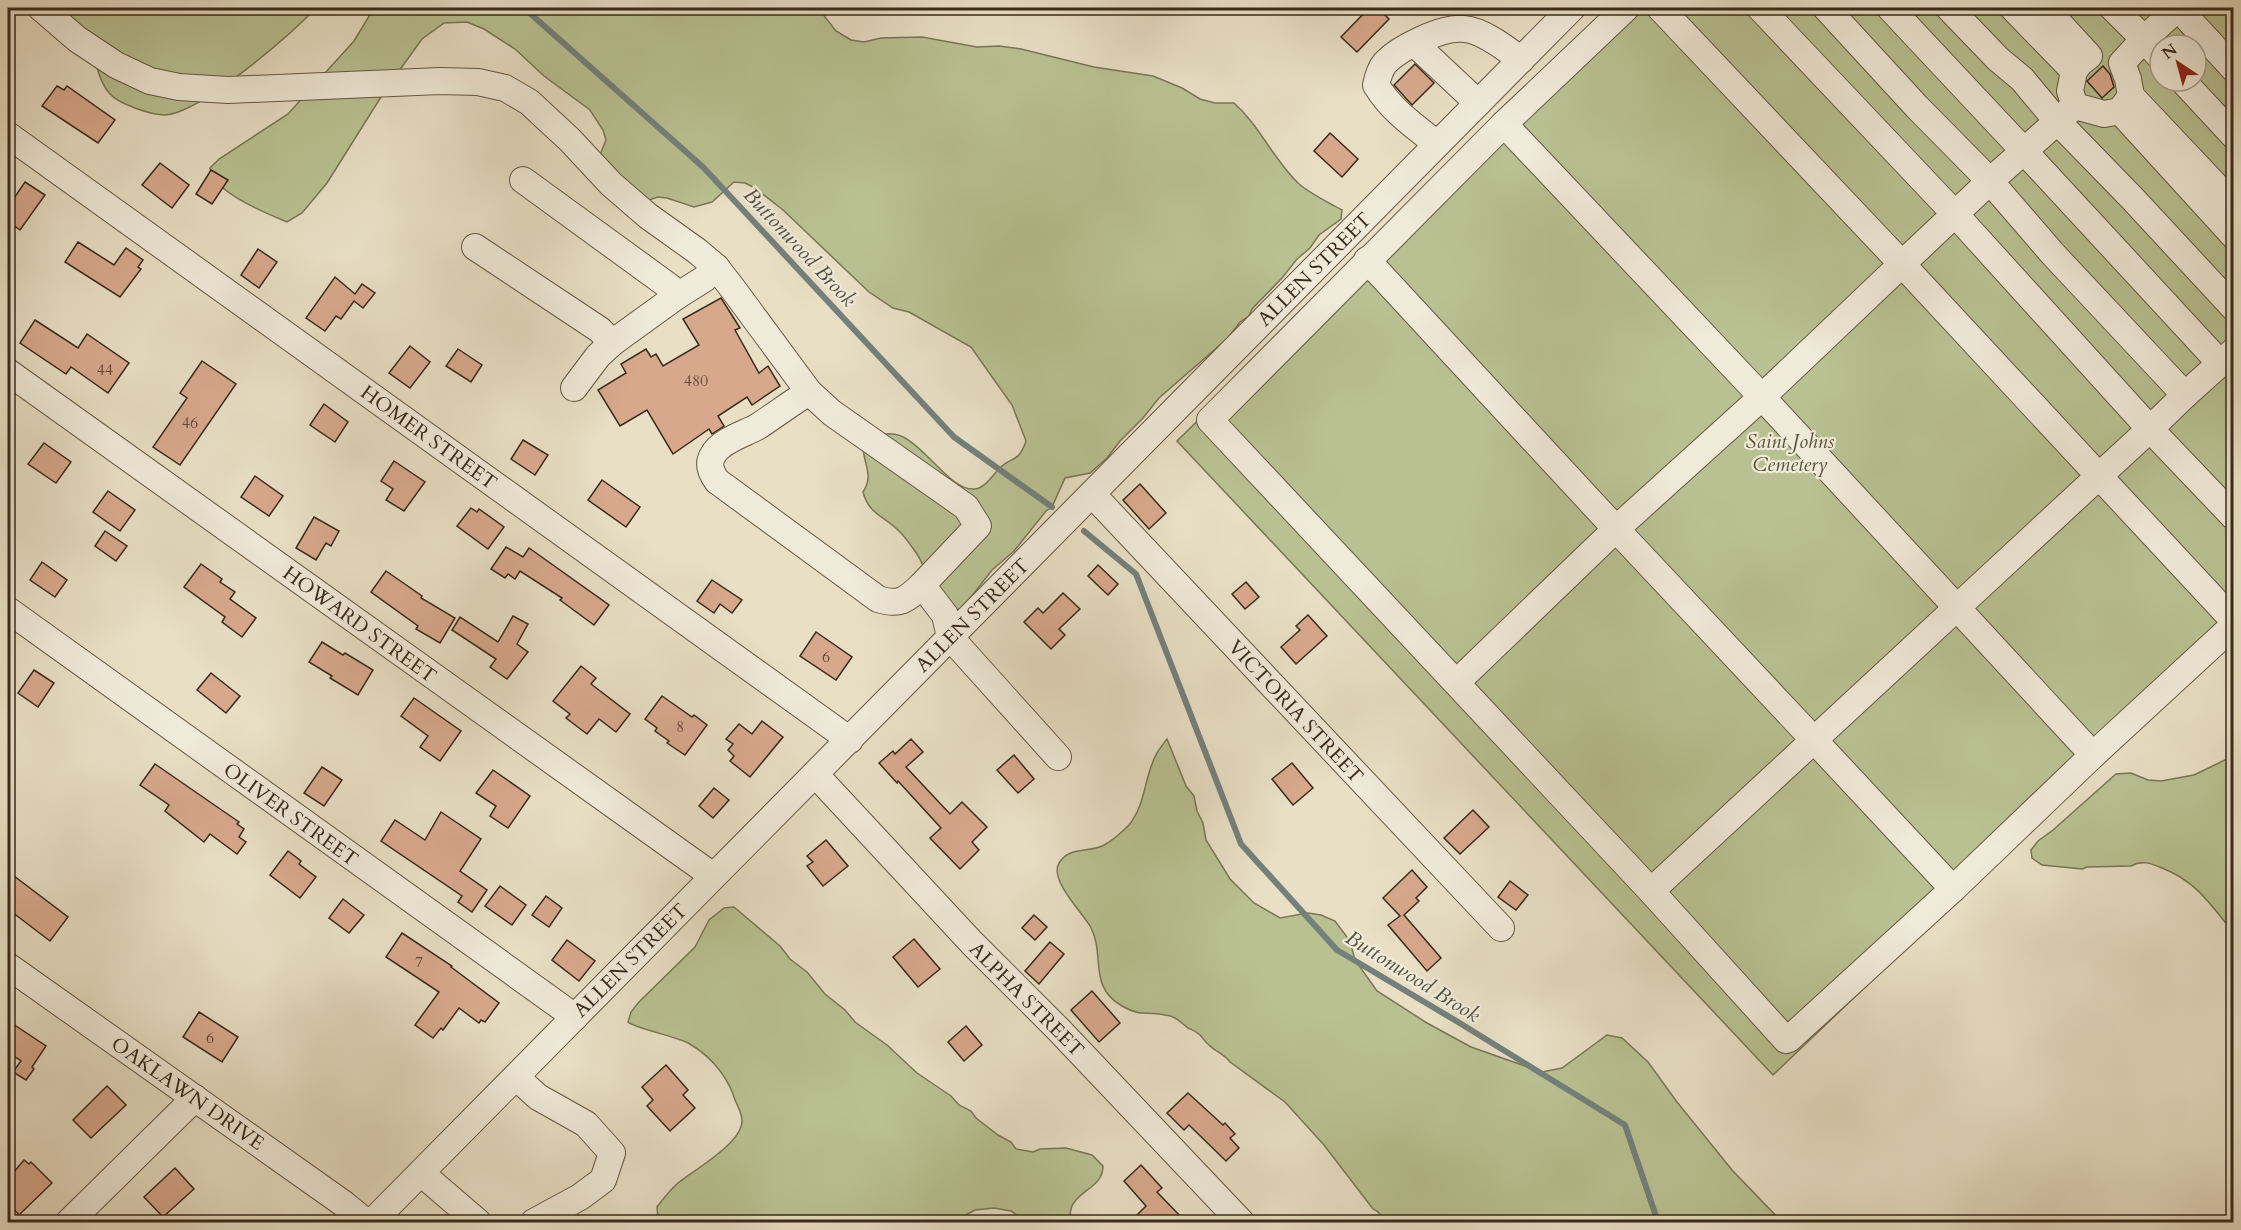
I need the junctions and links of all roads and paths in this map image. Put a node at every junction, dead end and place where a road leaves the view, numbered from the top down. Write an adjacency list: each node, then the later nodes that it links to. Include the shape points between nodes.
1 (41, 8): 38 (street, via 116,65 150,81 179,87 228,90 440,81 478,82 505,88 529,102 648,216)
2 (1572, 8): 17 (street, ALLEN STREET)
3 (1626, 8): 25 (street)
4 (1660, 8): 37 (street)
5 (1760, 8): 33 (street)
6 (1826, 8): 31 (street)
7 (1890, 8): 29 (street)
8 (1949, 8): 24 (street, via 1998,59)
9 (2013, 8): 19 (street)
10 (2045, 8): 19 (street)
11 (2113, 8): 15 (street)
12 (2178, 8): 13 (street); 20 (street)
13 (2162, 33)
14 (1415, 44): 17 (street, via 1440,31 1465,28 1505,47); 22 (street); 28 (street, via 1385,64 1376,85 1394,110)
15 (2148, 44)
16 (2148, 50): 18 (street)
17 (1521, 60): 22 (street, ALLEN STREET)
18 (2122, 63): 19 (street, via 2109,56); 23 (street, via 2128,79)
19 (2082, 64): 24 (street, via 2070,91)
20 (2234, 69)
21 (2193, 93): 27 (street)
22 (1478, 103): 28 (street, ALLEN STREET)
23 (2125, 104): 24 (street, via 2103,114); 32 (street); 34 (street)
24 (2066, 113): 29 (street); 40 (street, via 2132,198)
25 (1504, 124): 36 (street); 48 (street)
26 (8, 135): 61 (street, HOMER STREET)
27 (2234, 136)
28 (1437, 144): 47 (street, ALLEN STREET)
29 (2024, 151): 31 (street); 42 (street)
30 (523, 180): 39 (street)
31 (1990, 181): 33 (street); 46 (street)
32 (2234, 206)
33 (1955, 214): 37 (street); 50 (street)
34 (2234, 236)
35 (475, 247): 41 (street, via 600,330)
36 (1367, 260): 49 (street); 54 (street)
37 (1902, 264): 48 (street); 51 (street)
38 (716, 267): 39 (street); 45 (street)
39 (677, 296): 41 (street)
40 (2234, 308)
41 (612, 343): 44 (street)
42 (2227, 357): 46 (street)
43 (8, 372): 66 (street, HOWARD STREET)
44 (574, 388)
45 (808, 392): 55 (street, via 966,507 978,526); 55 (street, via 713,454 712,474 717,482 878,599 889,603 907,600)
46 (2185, 395): 50 (street)
47 (1188, 397): 49 (street); 52 (street, ALLEN STREET)
48 (1762, 397): 54 (street); 56 (street)
49 (1210, 420): 60 (street)
50 (2150, 429): 51 (street); 53 (street)
51 (2099, 476): 56 (street); 58 (street)
52 (1092, 494): 59 (street, ALLEN STREET); 69 (street, VICTORIA STREET)
53 (2234, 517)
54 (1616, 528): 60 (street); 62 (street)
55 (922, 585): 59 (street, via 945,615)
56 (1957, 608): 62 (street); 63 (street)
57 (8, 610): 71 (street, OLIVER STREET)
58 (2234, 623): 63 (street)
59 (950, 637): 61 (street, ALLEN STREET); 64 (street)
60 (1457, 682): 68 (street)
61 (850, 740): 65 (street, ALLEN STREET)
62 (1814, 740): 67 (street); 68 (street)
63 (2093, 754): 67 (street)
64 (1058, 757)
65 (815, 774): 66 (street, ALLEN STREET); 80 (street, ALPHA STREET)
66 (713, 876): 71 (street, ALLEN STREET)
67 (1953, 889): 68 (street, via 1786,1040)
68 (1651, 891)
69 (1501, 928)
70 (8, 968): 73 (street, OAKLAWN DRIVE)
71 (575, 1017): 72 (street, ALLEN STREET)
72 (516, 1077): 74 (street, ALLEN STREET); 79 (street, via 538,1097 586,1124 612,1153 603,1180)
73 (195, 1098): 75 (street); 76 (street, OAKLAWN DRIVE)
74 (421, 1173): 77 (street, ALLEN STREET); 78 (street)
75 (69, 1222)
76 (366, 1222)
77 (372, 1222)
78 (478, 1222)
79 (534, 1222)
80 (1241, 1222)

